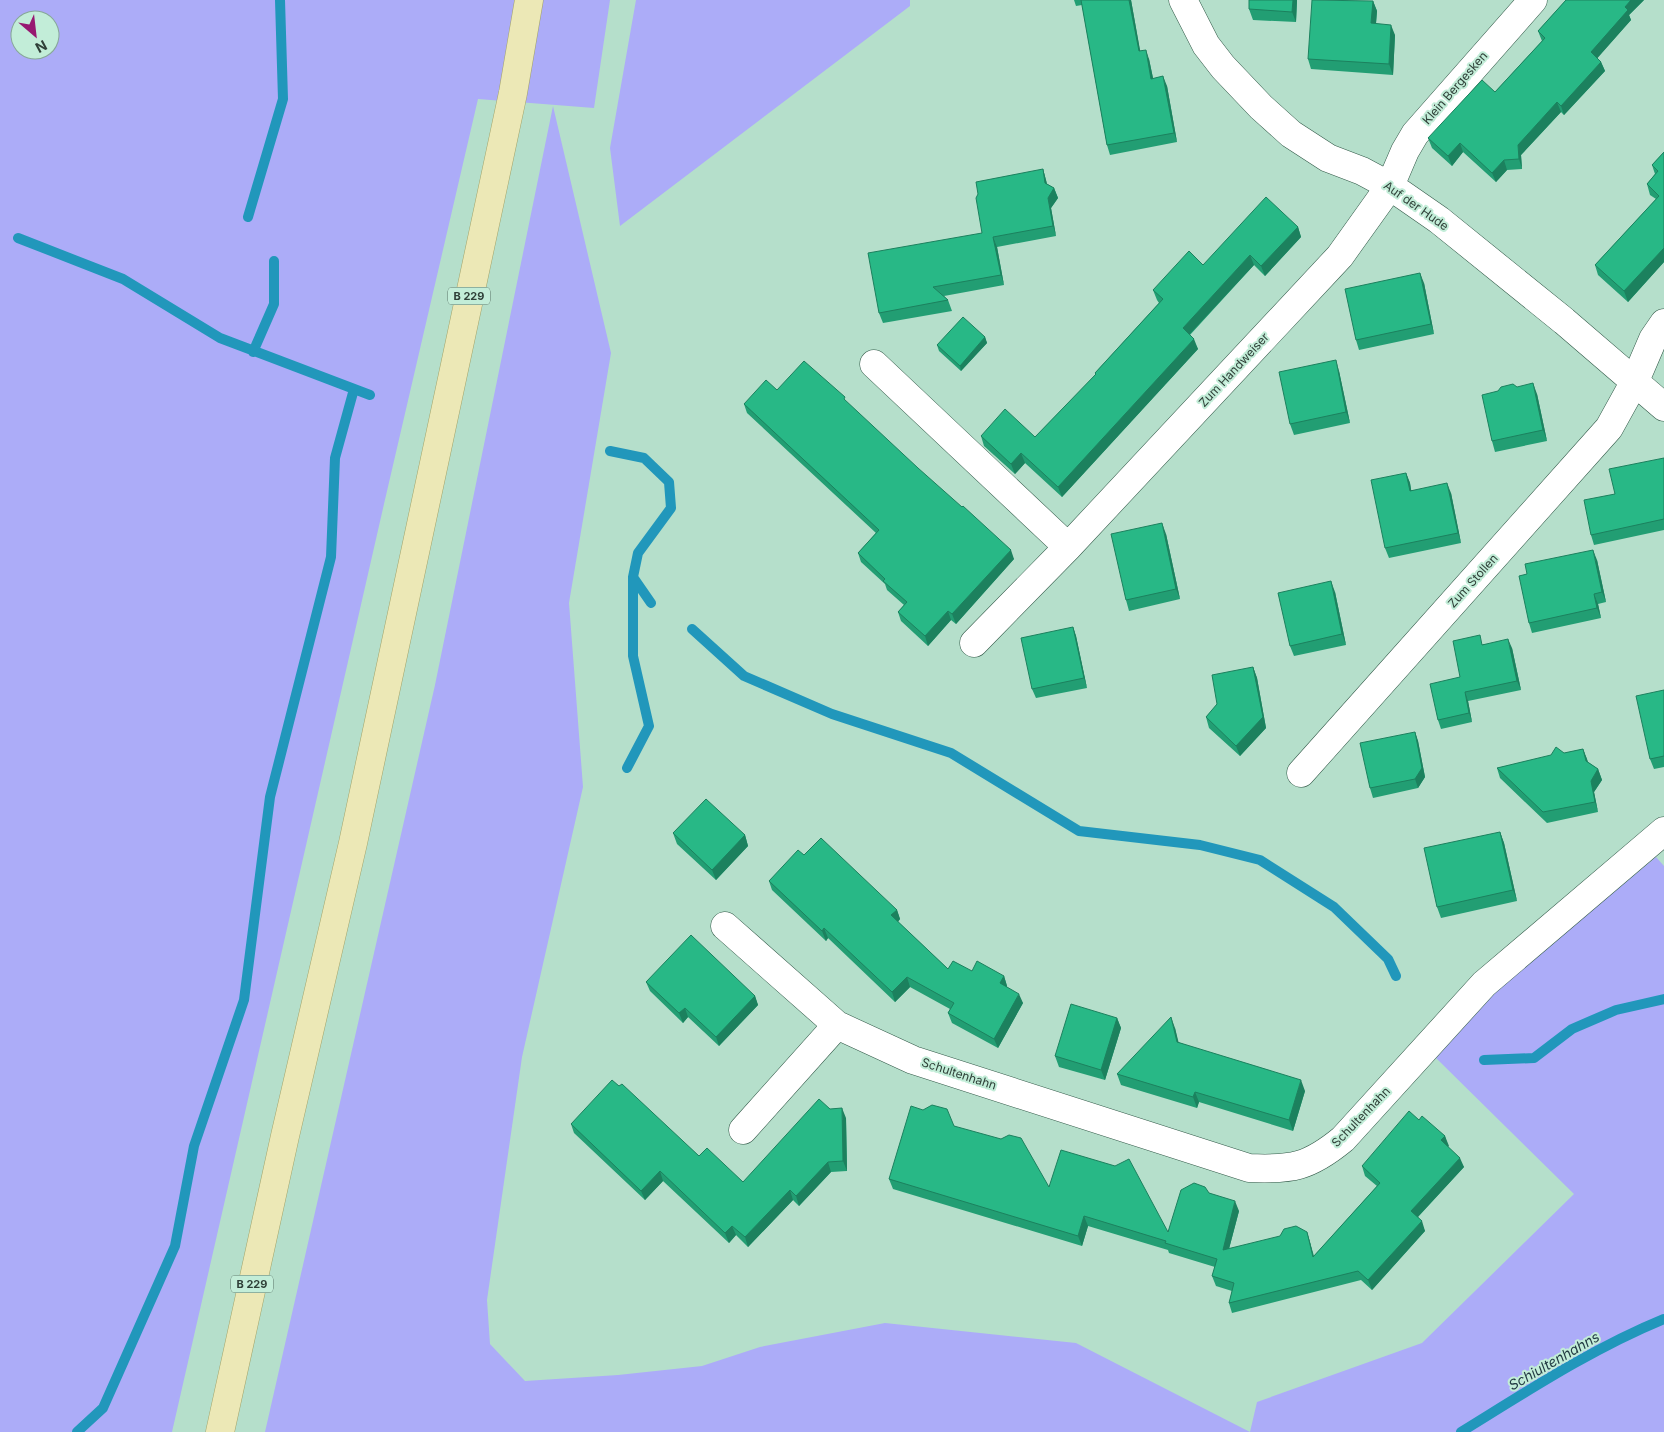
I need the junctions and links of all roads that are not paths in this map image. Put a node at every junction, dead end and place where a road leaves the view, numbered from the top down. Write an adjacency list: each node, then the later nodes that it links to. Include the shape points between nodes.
1 (529, 0): 16 (main road, B 229, via 513,94 353,842)
2 (1183, 0): 4 (street, Auf der Hude, via 1206,45 1223,67 1291,134 1320,154)
3 (1534, 0): 4 (street, Klein Bergesken, via 1415,134)
4 (1390, 186): 7 (street, Auf der Hude, via 1439,220); 9 (street, Zum Handweiser, via 1340,256)
5 (1664, 323): 7 (street, Zum Stollen, via 1653,339)
6 (874, 364): 9 (street)
7 (1635, 381): 8 (street, Auf der Hude); 11 (street, Zum Stollen, via 1610,428 1595,446)
8 (1664, 407)
9 (1068, 547): 10 (street, Zum Handweiser)
10 (974, 643)
11 (1301, 773)
12 (1664, 831): 14 (street, Schultenhahn, via 1484,984 1342,1139 1326,1153 1299,1166 1249,1168 914,1060)
13 (725, 926): 14 (street, Schultenhahn)
14 (837, 1025): 15 (street)
15 (743, 1130)
16 (220, 1432)

